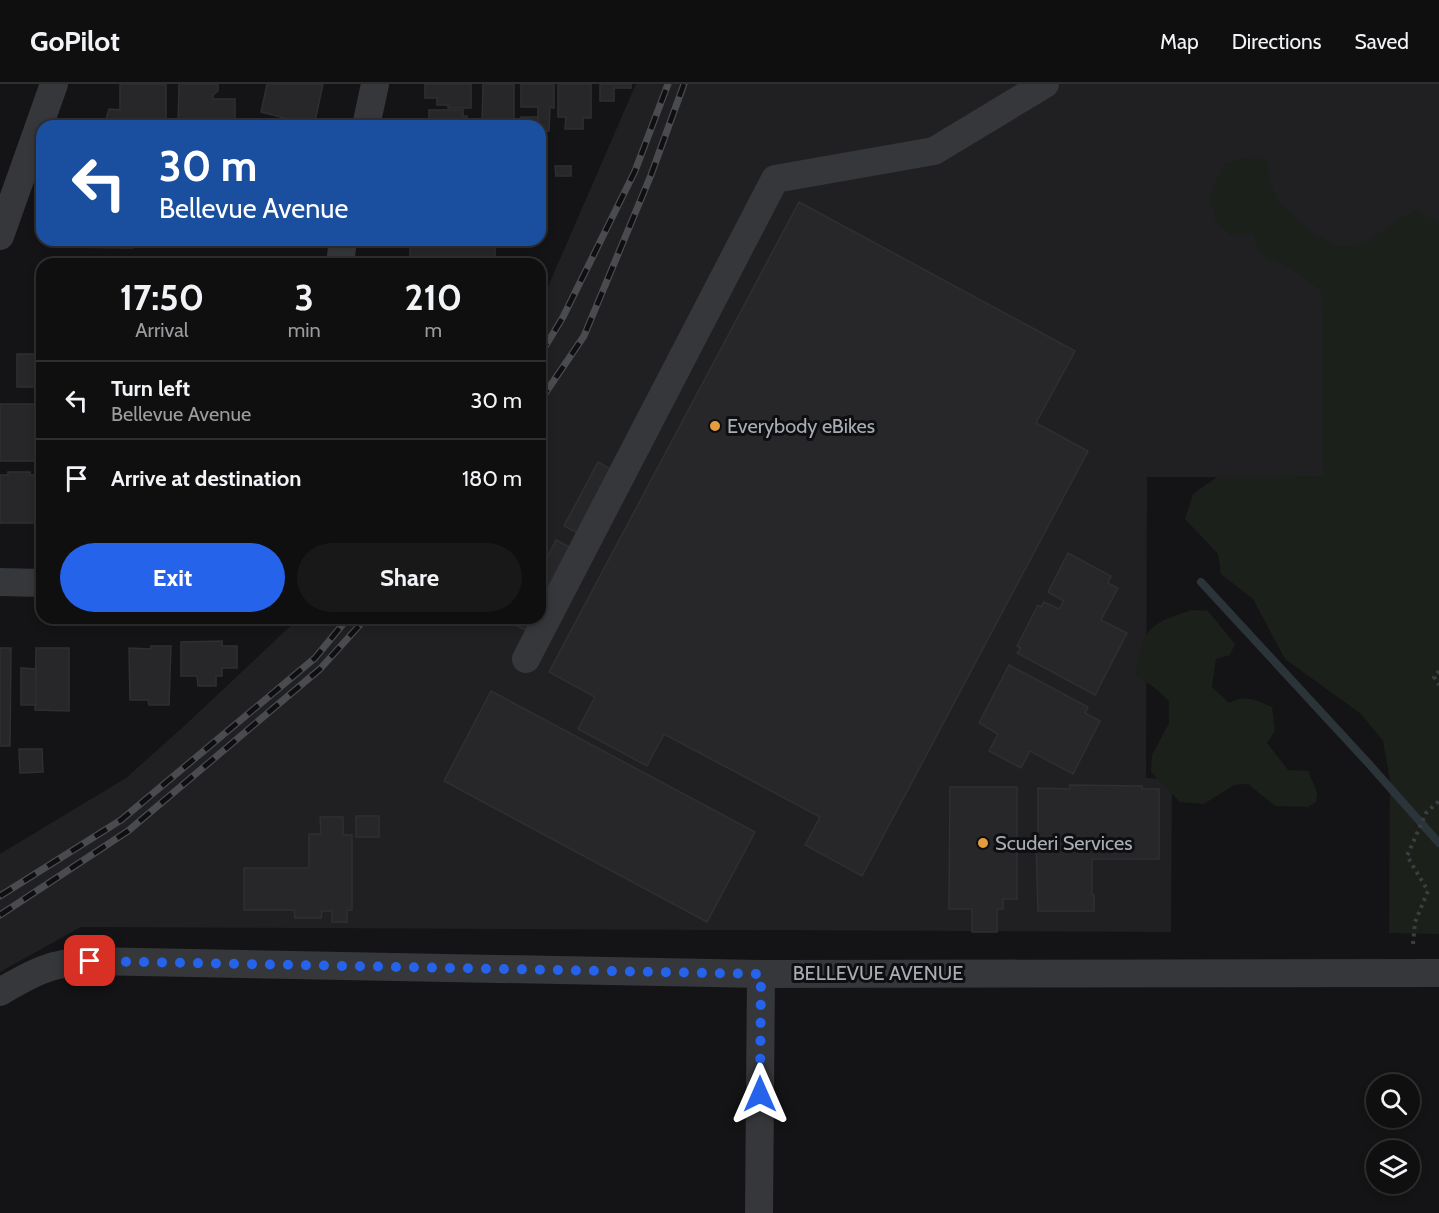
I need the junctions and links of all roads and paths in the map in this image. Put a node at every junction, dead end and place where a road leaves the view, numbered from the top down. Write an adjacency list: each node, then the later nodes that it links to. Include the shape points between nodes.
1 (54, 84): 4 (street)
2 (375, 84): 5 (street)
3 (1044, 84): 10 (street, via 934,151 775,179)
4 (41, 120)
5 (367, 120)
6 (36, 135): 7 (street)
7 (0, 236)
8 (0, 582): 9 (street)
9 (36, 583)
10 (546, 621)
11 (545, 624): 12 (street)
12 (526, 660)
13 (1439, 671): 14 (path, via 1434,677)
14 (1439, 685)
15 (1439, 801): 16 (path, via 1426,813 1407,856 1428,891 1415,922)
16 (1413, 944)
17 (1439, 973): 18 (street, BELLEVUE AVENUE)
18 (761, 974): 19 (street, BELLEVUE AVENUE, via 90,961 66,962 36,971); 20 (street)
19 (0, 992)
20 (759, 1213)

